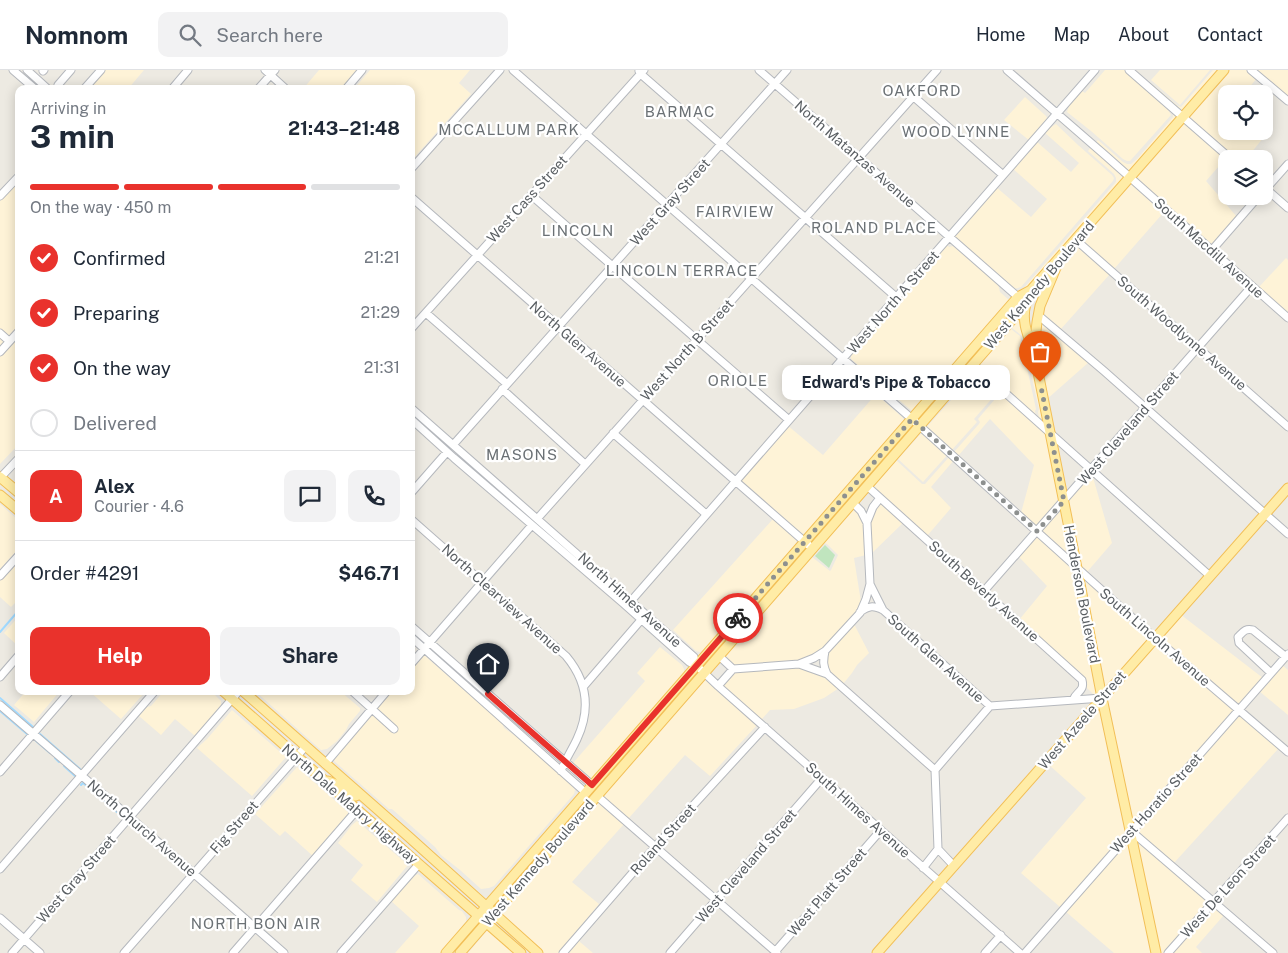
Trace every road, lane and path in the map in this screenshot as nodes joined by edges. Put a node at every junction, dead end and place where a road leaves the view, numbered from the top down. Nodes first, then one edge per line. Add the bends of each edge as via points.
1 (13, 70) edge
2 (27, 70) edge
3 (71, 70) edge
4 (100, 70) edge
5 (188, 70) edge
6 (362, 70) edge
7 (500, 70) edge
8 (513, 70) edge
9 (759, 70) edge
10 (787, 70) edge
11 (937, 70) edge
12 (1007, 70) edge
13 (1094, 70) edge
14 (1129, 70) edge
15 (1224, 70) edge
16 (1252, 70) edge
17 (641, 71) edge
18 (270, 72) edge
19 (27, 82) junction
20 (775, 84) junction
21 (30, 85) edge
22 (33, 85) edge
23 (44, 85) edge
24 (58, 85) dead end
25 (87, 85) edge
26 (175, 85) edge
27 (261, 85) edge
28 (282, 85) edge
29 (349, 85) edge
30 (914, 97) junction
31 (1288, 102) edge
32 (1057, 114) junction
33 (1183, 117) junction
34 (586, 134) junction
35 (721, 145) junction
36 (1221, 150) edge
37 (859, 158) junction
38 (1288, 164) edge
39 (415, 165) edge
40 (1003, 175) junction
41 (1130, 178) junction
42 (15, 180) edge
43 (1273, 180) edge
44 (531, 195) junction
45 (0, 196) edge
46 (1273, 196) edge
47 (415, 202) edge
48 (667, 205) junction
49 (1252, 205) edge
50 (1288, 208) edge
51 (805, 218) junction
52 (949, 237) junction
53 (1076, 240) junction
54 (1212, 250) junction
55 (477, 256) junction
56 (1060, 257) junction
57 (613, 266) junction
58 (751, 278) junction
59 (1252, 286) junction
60 (1031, 290) junction
61 (896, 297) junction
62 (1018, 297) junction
63 (426, 313) junction
64 (1038, 315) junction
65 (1288, 318) edge
66 (415, 325) edge
67 (558, 327) junction
68 (0, 333) edge
69 (15, 335) edge
70 (697, 340) junction
71 (9, 342) junction
72 (1198, 347) junction
73 (0, 352) edge
74 (1034, 352) junction
75 (843, 358) junction
76 (973, 364) junction
77 (505, 387) junction
78 (642, 400) junction
79 (1145, 408) junction
80 (415, 412) edge
81 (912, 419) junction
82 (415, 420) edge
83 (789, 420) junction
84 (415, 421) edge
85 (920, 426) junction
86 (1288, 427) edge
87 (1050, 432) junction
88 (613, 433) junction
89 (453, 445) junction
90 (447, 452) junction
91 (15, 462) edge
92 (585, 464) junction
93 (1091, 469) junction
94 (0, 477) edge
95 (488, 477) junction
96 (736, 481) junction
97 (867, 486) junction
98 (415, 488) edge
99 (1288, 488) edge
100 (15, 490) edge
101 (0, 495) edge
102 (880, 498) junction
103 (1064, 501) junction
104 (852, 503) junction
105 (15, 508) edge
106 (706, 514) junction
107 (1265, 514) junction
108 (537, 519) junction
109 (415, 522) edge
110 (867, 522) junction
111 (532, 525) junction
112 (1037, 531) junction
113 (1288, 534) edge
114 (805, 542) junction
115 (813, 549) junction
116 (15, 559) edge
117 (1077, 568) junction
118 (0, 576) edge
119 (1210, 576) junction
120 (483, 582) junction
121 (870, 584) junction
122 (984, 591) junction
123 (631, 601) junction
124 (883, 610) junction
125 (860, 612) junction
126 (642, 620) junction
127 (415, 629) edge
128 (1156, 638) junction
129 (415, 640) edge
130 (430, 642) junction
131 (424, 648) junction
132 (825, 651) junction
133 (719, 656) junction
134 (1287, 656) edge
135 (415, 659) edge
136 (15, 660) edge
137 (799, 664) junction
138 (696, 665) junction
139 (733, 669) junction
140 (704, 673) junction
141 (1271, 673) junction
142 (828, 674) junction
143 (0, 677) edge
144 (473, 680) junction
145 (584, 686) junction
146 (718, 686) junction
147 (467, 687) junction
148 (488, 694) junction
149 (67, 695) edge
150 (152, 695) edge
151 (228, 695) edge
152 (236, 695) edge
153 (248, 695) edge
154 (356, 695) edge
155 (384, 695) edge
156 (1102, 698) junction
157 (232, 699) junction
158 (482, 700) junction
159 (1073, 700) junction
160 (0, 705) edge
161 (990, 706) junction
162 (372, 709) junction
163 (1238, 710) junction
164 (765, 727) junction
165 (394, 729) dead end
166 (34, 733) junction
167 (306, 746) junction
168 (624, 749) junction
169 (1288, 752) edge
170 (296, 756) junction
171 (565, 761) junction
172 (325, 764) junction
173 (935, 770) junction
174 (561, 771) junction
175 (0, 772) edge
176 (82, 775) junction
177 (321, 778) junction
178 (822, 778) junction
179 (592, 785) junction
180 (586, 793) junction
181 (359, 794) junction
182 (597, 796) junction
183 (358, 810) junction
184 (130, 817) junction
185 (1288, 818) edge
186 (881, 830) junction
187 (1131, 831) junction
188 (563, 835) junction
189 (655, 847) junction
190 (938, 849) junction
191 (419, 864) junction
192 (954, 866) junction
193 (924, 868) junction
194 (0, 869) edge
195 (194, 873) junction
196 (940, 882) junction
197 (717, 900) junction
198 (1214, 902) junction
199 (486, 907) junction
200 (494, 914) junction
201 (478, 916) junction
202 (0, 918) edge
203 (487, 922) junction
204 (255, 928) junction
205 (1001, 935) junction
206 (24, 939) junction
207 (775, 952) edge
208 (12, 953) edge
209 (40, 953) edge
210 (124, 953) edge
211 (233, 953) edge
212 (284, 953) edge
213 (341, 953) edge
214 (446, 953) edge
215 (460, 953) edge
216 (521, 953) edge
217 (538, 953) edge
218 (563, 953) edge
219 (670, 953) edge
220 (877, 953) edge
221 (985, 953) edge
222 (1020, 953) edge
223 (1025, 953) edge
224 (1156, 953) edge
225 (1168, 953) edge
226 (1273, 953) edge

1 - 19 street
2 - 23 street
3 - 24 street
4 - 25 street
5 - 26 street
6 - 29 street
7 - 39 street
8 - 34 street, South Lincoln Avenue
9 - 20 street, North Matanzas Avenue
10 - 20 street, West Gray Street
11 - 30 street, West North B Street
12 - 32 street, South Macdill Avenue
13 - 32 street, West North A Street
14 - 33 street
15 - 33 main road, West Kennedy Boulevard
16 - 31 street
17 - 34 street, West Cass Street
17 - 35 street via 642,76
18 - 27 street
18 - 28 street
19 - 21 street
19 - 22 street
20 - 35 street, West Gray Street
20 - 37 street, North Matanzas Avenue
30 - 37 street, West North B Street
30 - 40 street
32 - 40 street, West North A Street
32 - 41 street, South Macdill Avenue
33 - 36 street
33 - 41 main road, West Kennedy Boulevard
34 - 44 street, West Cass Street
34 - 48 street, South Lincoln Avenue
35 - 48 street, West Gray Street
35 - 51 street
37 - 51 street, West North B Street
37 - 52 street, North Matanzas Avenue
38 - 43 street
40 - 52 street, West North A Street
41 - 53 main road, West Kennedy Boulevard
41 - 54 street, South Macdill Avenue
42 - 45 street
44 - 55 street, West Cass Street
44 - 57 street
46 - 50 street
47 - 55 street, North Glen Avenue
48 - 57 street, West Gray Street
48 - 58 street, South Lincoln Avenue
49 - 54 street
51 - 58 street, West North B Street
51 - 61 street
52 - 61 street, West North A Street
52 - 62 street, North Matanzas Avenue
53 - 56 main road, West Kennedy Boulevard
53 - 72 street, South Woodlynne Avenue
54 - 59 street, South Macdill Avenue
55 - 63 street, West Cass Street
55 - 67 street, North Glen Avenue
56 - 60 main road, West Kennedy Boulevard
56 - 64 main road, Henderson Boulevard
57 - 67 street, West Gray Street
57 - 70 street
58 - 70 street, West North B Street
58 - 75 street, South Lincoln Avenue
59 - 65 street, South Macdill Avenue
59 - 72 street, West Cleveland Street
60 - 62 main road
60 - 74 main road, Henderson Boulevard via 1024,317
60 - 76 main road, West Kennedy Boulevard via 1011,321
61 - 75 street, West North A Street
62 - 81 main road, West Kennedy Boulevard
63 - 66 street, West Cass Street
63 - 77 street
64 - 74 main road, Henderson Boulevard
64 - 79 street
67 - 77 street, West Gray Street
67 - 78 street, North Glen Avenue
68 - 71 street
69 - 71 street
70 - 78 street, West North B Street
70 - 83 street
71 - 73 street
72 - 79 street, West Cleveland Street
72 - 86 street, South Woodlynne Avenue
74 - 87 main road, Henderson Boulevard
75 - 81 street, South Lincoln Avenue
75 - 83 street, West North A Street
76 - 85 main road, West Kennedy Boulevard
76 - 87 street
77 - 89 street, West Gray Street
77 - 92 street
78 - 88 street, West North B Street
78 - 96 street, North Glen Avenue
79 - 93 street, West Cleveland Street
79 - 107 street
80 - 89 street, North Himes Avenue
81 - 85 street, South Lincoln Avenue
81 - 114 main road, West Kennedy Boulevard
82 - 89 street via 443,442
83 - 96 street, West North A Street
84 - 90 street, North Himes Avenue
85 - 97 main road, West Kennedy Boulevard
85 - 112 street, South Lincoln Avenue
87 - 93 street
87 - 103 main road, Henderson Boulevard
88 - 92 street, West North B Street
88 - 106 street
89 - 95 street, North Himes Avenue
90 - 95 street
90 - 98 street
90 - 111 street, North Himes Avenue
91 - 94 street
92 - 108 street, West North B Street
93 - 103 street, West Cleveland Street
93 - 119 street
94 - 100 main road
95 - 108 street, North Himes Avenue
96 - 106 street, West North A Street
96 - 114 street, North Glen Avenue
97 - 102 street, South Beverly Avenue
97 - 104 main road, West Kennedy Boulevard
99 - 107 main road, West Azeele Street
101 - 105 main road
102 - 110 street
102 - 122 street, South Beverly Avenue
103 - 112 street, West Cleveland Street
103 - 117 main road, Henderson Boulevard
104 - 110 street
104 - 115 main road, West Kennedy Boulevard
106 - 123 street, West North A Street
107 - 113 street
107 - 119 main road, West Azeele Street
108 - 123 street, North Himes Avenue
109 - 120 street, North Clearview Avenue
110 - 121 street, South Glen Avenue
111 - 120 street
111 - 126 street, North Himes Avenue
112 - 117 street, South Lincoln Avenue
112 - 122 street, West Cleveland Street
114 - 115 street, North Glen Avenue
114 - 138 main road, West Kennedy Boulevard
115 - 133 main road, West Kennedy Boulevard
116 - 118 street
117 - 128 street, South Lincoln Avenue
117 - 156 main road, Henderson Boulevard
119 - 128 main road, West Azeele Street
120 - 130 street
120 - 145 street, North Clearview Avenue via 566,656
121 - 124 street, South Glen Avenue
121 - 125 street
122 - 159 street, South Beverly Avenue via 1082,680 1082,690
123 - 138 street, North Himes Avenue via 694,657
124 - 125 street via 872,606
124 - 161 street, South Glen Avenue
125 - 132 street
126 - 138 street, North Himes Avenue
126 - 145 street
127 - 130 street
128 - 156 main road, West Azeele Street
128 - 163 street, South Lincoln Avenue
129 - 131 street
130 - 131 street
130 - 144 street
131 - 135 street
131 - 147 street
132 - 137 street
132 - 142 street via 823,666
133 - 139 street
133 - 140 main road, West Kennedy Boulevard
134 - 141 street, West Horatio Street
134 - 141 street via 1253,630 1248,629 1238,637 1239,643
136 - 143 street
137 - 139 street
137 - 142 street
138 - 140 street, South Himes Avenue
138 - 168 main road, West Kennedy Boulevard
139 - 146 street
140 - 146 street, South Himes Avenue
140 - 182 main road, West Kennedy Boulevard
141 - 163 street, West Horatio Street
142 - 173 street
144 - 147 street
144 - 148 street
145 - 171 street via 583,721
146 - 164 street, South Himes Avenue
147 - 158 street
148 - 158 street
148 - 171 street
149 - 166 street
150 - 176 street
151 - 157 main road, North Dale Mabry Highway
152 - 157 street, West Gray Street
153 - 167 main road, North Dale Mabry Highway
154 - 162 street
155 - 162 street
156 - 159 street
156 - 187 main road, Henderson Boulevard
156 - 192 main road, West Azeele Street
157 - 170 main road, North Dale Mabry Highway
157 - 184 street, West Gray Street
158 - 174 street
159 - 161 street
160 - 166 street, North Church Avenue
161 - 173 street
162 - 165 street
162 - 172 street
163 - 169 street, South Lincoln Avenue
163 - 187 street, West Horatio Street
164 - 178 street, South Himes Avenue
164 - 189 street, Roland Street
166 - 175 street
166 - 176 street, North Church Avenue
167 - 170 street, Fig Street
167 - 172 main road, North Dale Mabry Highway
168 - 179 main road, West Kennedy Boulevard
168 - 182 main road via 621,760 599,785
170 - 177 main road, North Dale Mabry Highway
170 - 195 street, Fig Street
171 - 174 street
171 - 179 street
172 - 181 main road, North Dale Mabry Highway
173 - 190 street
174 - 180 street
176 - 184 street, North Church Avenue
176 - 194 street
177 - 181 main road via 353,796
177 - 183 main road, North Dale Mabry Highway
178 - 186 street, South Himes Avenue
178 - 197 street, West Cleveland Street
179 - 180 main road, West Kennedy Boulevard
179 - 188 main road via 587,800 566,824
180 - 199 main road, West Kennedy Boulevard
181 - 199 main road, North Dale Mabry Highway
182 - 188 main road, West Kennedy Boulevard
182 - 189 street
183 - 191 main road, North Dale Mabry Highway
183 - 204 street
184 - 195 street, North Church Avenue
184 - 206 street, West Gray Street
185 - 198 street, West De Leon Street
186 - 193 street, South Himes Avenue
186 - 207 street, West Platt Street
187 - 198 street
187 - 223 street, West Horatio Street
187 - 224 main road, Henderson Boulevard
188 - 200 main road, West Kennedy Boulevard
189 - 197 street
189 - 218 street, Roland Street
190 - 192 street
190 - 193 street
191 - 201 main road, North Dale Mabry Highway
191 - 213 street
192 - 196 main road, West Azeele Street
193 - 196 street, South Himes Avenue
195 - 204 street, North Church Avenue
195 - 210 street, Fig Street
196 - 205 street, South Himes Avenue
196 - 220 main road, West Azeele Street
197 - 207 street
197 - 219 street, West Cleveland Street
198 - 225 street, West De Leon Street
198 - 226 street
199 - 200 main road, North Dale Mabry Highway
199 - 201 main road, West Kennedy Boulevard
200 - 203 main road, West Kennedy Boulevard
200 - 217 main road, North Dale Mabry Highway
201 - 203 main road, North Dale Mabry Highway
201 - 214 main road, West Kennedy Boulevard
202 - 206 street
203 - 215 main road, West Kennedy Boulevard
203 - 216 main road, North Dale Mabry Highway
204 - 211 street
204 - 212 street, North Church Avenue
205 - 221 street
205 - 222 street, South Himes Avenue
206 - 208 street, West Gray Street
206 - 209 street

